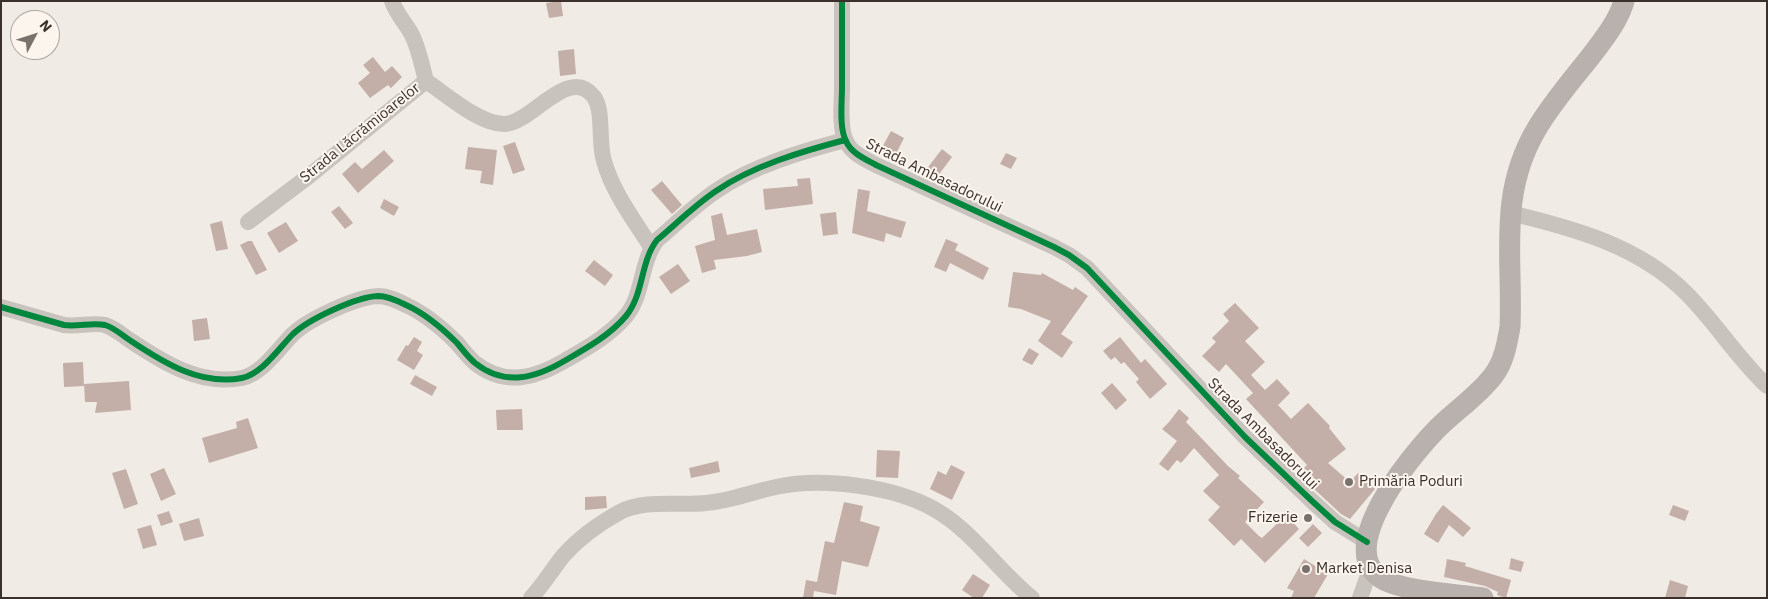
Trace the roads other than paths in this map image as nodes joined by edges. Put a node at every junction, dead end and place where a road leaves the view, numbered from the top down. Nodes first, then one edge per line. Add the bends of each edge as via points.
1 (392, 1) edge
2 (842, 1) edge
3 (1624, 1) edge
4 (426, 81) junction
5 (845, 140) junction
6 (1510, 212) junction
7 (248, 222) dead end
8 (651, 247) junction
9 (1, 307) edge
10 (1767, 386) edge
11 (1366, 542) junction
12 (1371, 567) junction
13 (531, 598) edge
14 (1032, 598) edge
15 (1360, 598) edge
16 (1483, 598) edge

1 - 4 street via 415,42
2 - 5 street
3 - 6 main road via 1602,42 1537,128 1517,172
4 - 7 street, Strada Lăcrămioarelor
4 - 8 street, Strada Lăcrămioarelor via 468,110 499,124 517,121 571,88 590,92 599,109 600,143 607,171
5 - 8 street, Strada Ambasadorului via 792,156 730,182 715,191
5 - 11 street, Strada Ambasadorului via 855,152 876,165 1078,261 1252,444 1335,522
6 - 10 street via 1602,239 1662,273 1710,318
6 - 11 main road via 1510,327 1499,368 1471,399 1436,429 1404,467 1380,506
8 - 9 street via 638,295 626,316 615,327 594,344 555,366 539,374 517,378 485,370 432,320 414,308 384,296 353,302 318,318 294,333 257,371 244,378 228,380 209,380 189,374 105,325 64,325
11 - 12 main road
12 - 15 street
12 - 16 main road via 1386,580 1398,584
13 - 14 street via 569,551 599,525 623,511 645,504 708,503 775,487 805,484 865,486 902,495 933,509 959,526

